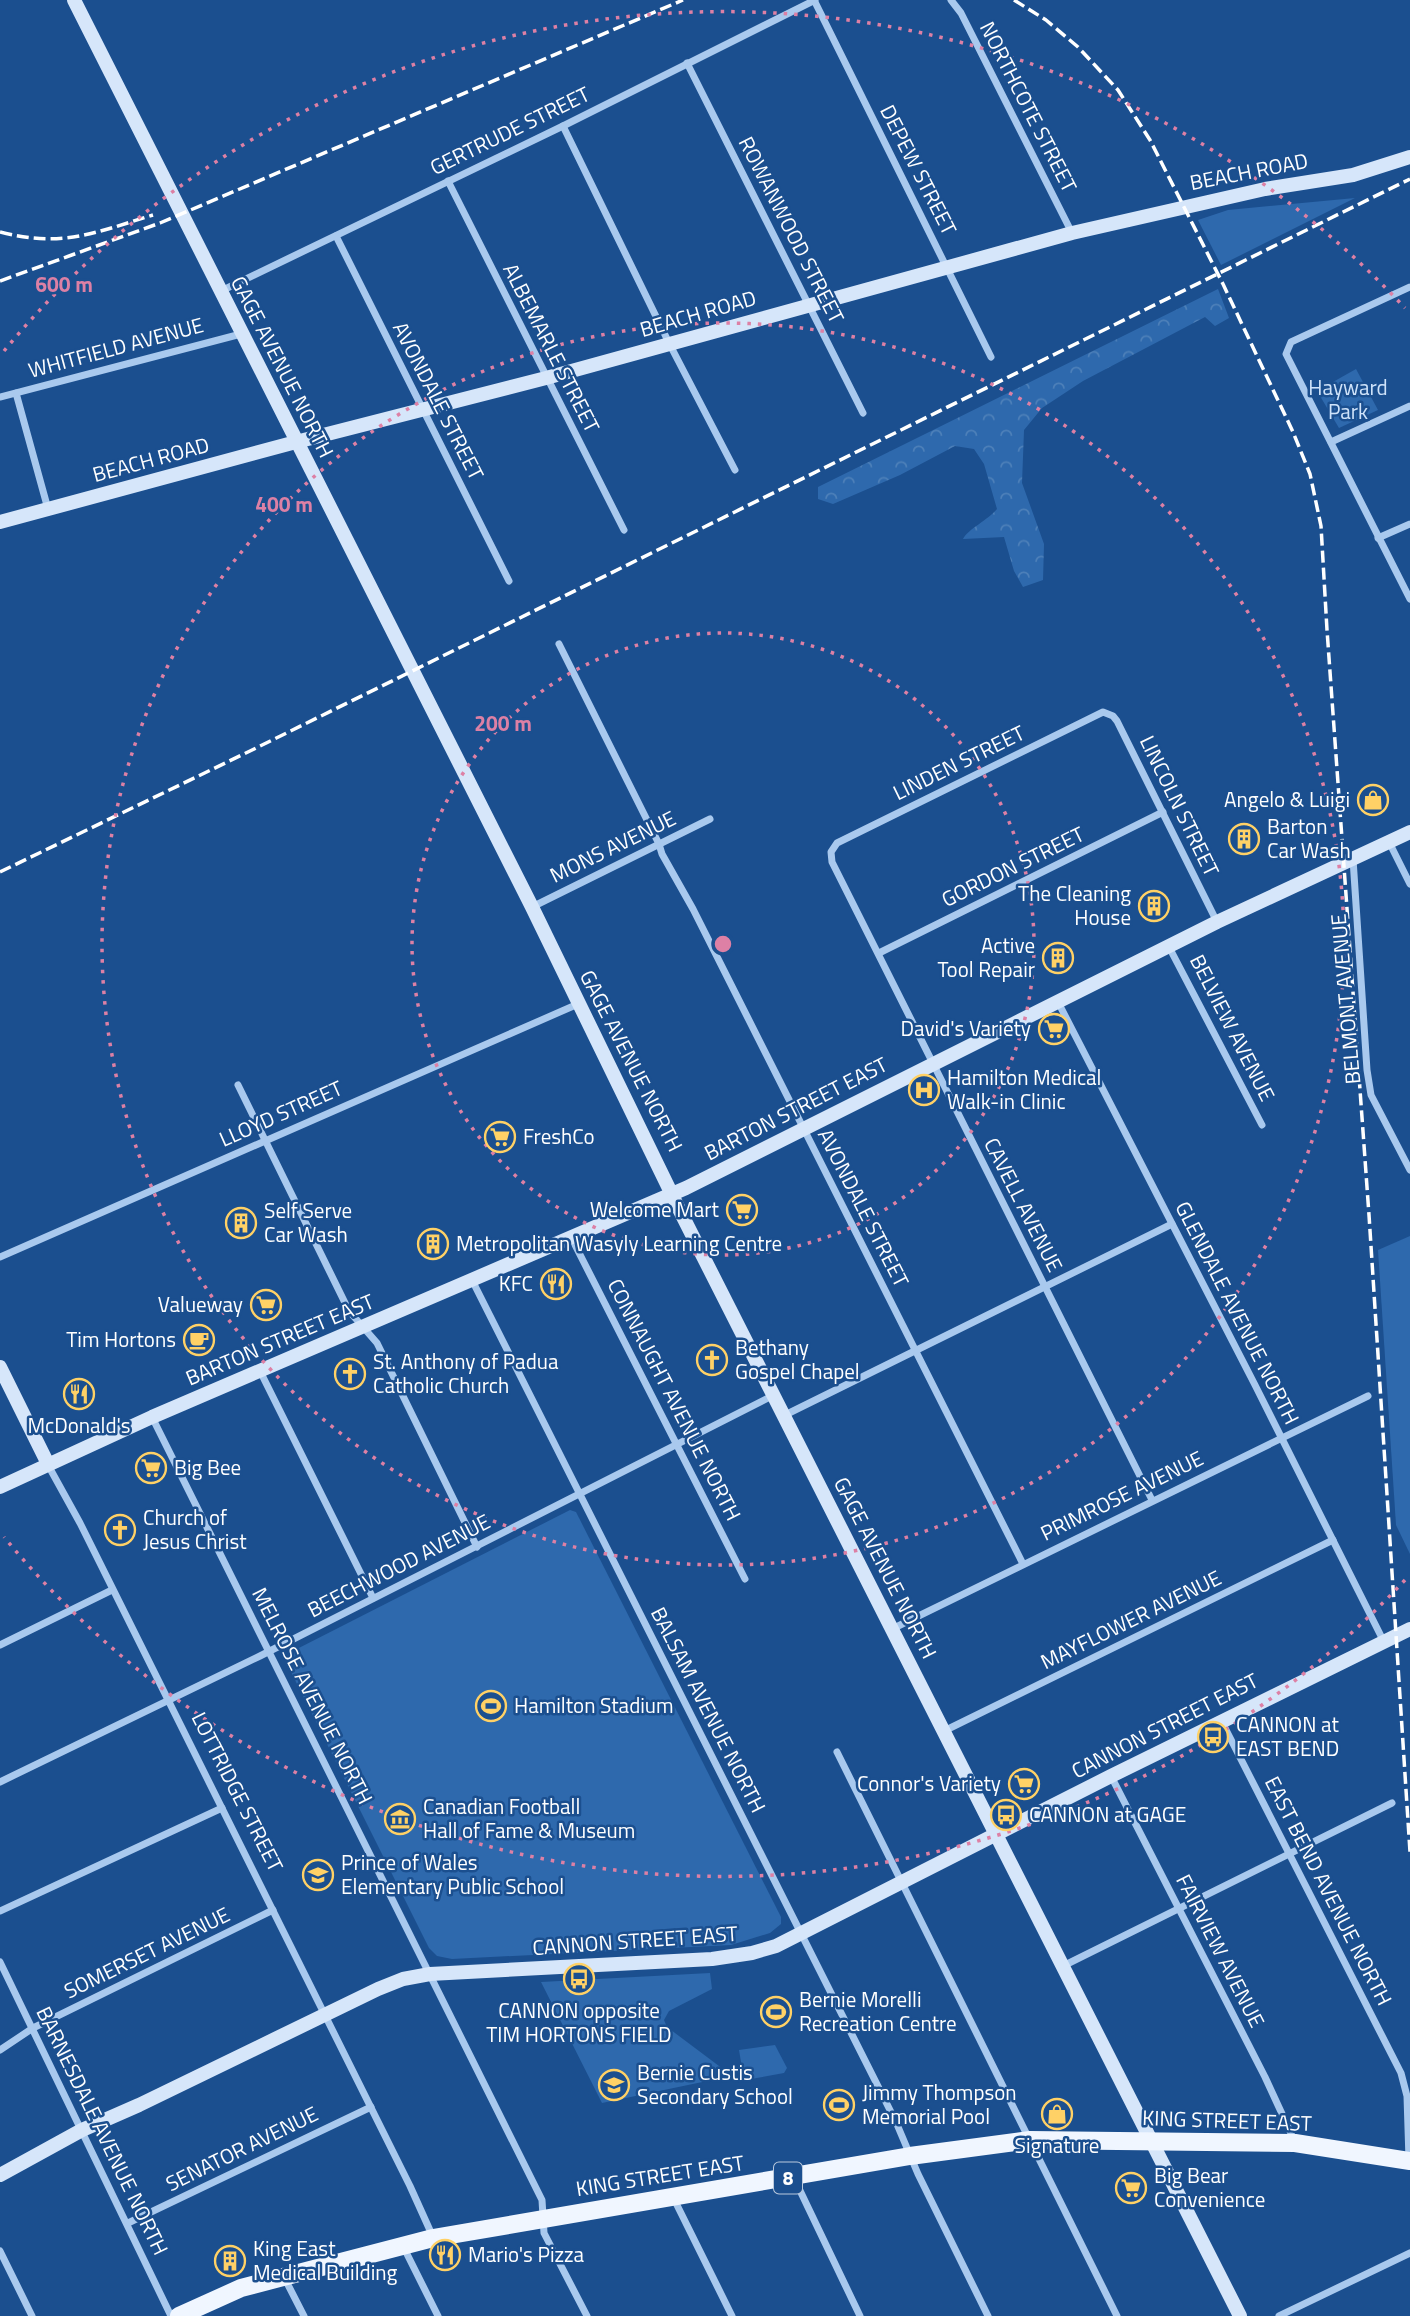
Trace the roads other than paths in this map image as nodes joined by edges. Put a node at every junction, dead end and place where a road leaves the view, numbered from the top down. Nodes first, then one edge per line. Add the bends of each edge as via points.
1 (74, 0) edge
2 (815, 0) edge
3 (951, 0) edge
4 (687, 63) junction
5 (563, 126) junction
6 (1410, 157) edge
7 (448, 181) junction
8 (1072, 233) junction
9 (336, 236) junction
10 (947, 267) junction
11 (1410, 288) edge
12 (220, 292) junction
13 (808, 305) junction
14 (241, 334) junction
15 (669, 343) junction
16 (991, 356) dead end
17 (546, 378) junction
18 (16, 393) junction
19 (0, 397) edge
20 (1410, 406) edge
21 (422, 411) junction
22 (863, 413) dead end
23 (296, 442) junction
24 (1331, 442) junction
25 (735, 470) dead end
26 (48, 510) junction
27 (0, 522) edge
28 (1410, 524) edge
29 (624, 530) dead end
30 (1378, 538) junction
31 (509, 581) dead end
32 (1410, 599) edge
33 (559, 644) dead end
34 (1103, 712) joint
35 (1163, 812) junction
36 (710, 819) dead end
37 (1410, 832) edge
38 (1389, 842) junction
39 (659, 844) junction
40 (833, 849) joint
41 (1353, 858) junction
42 (1410, 884) edge
43 (532, 907) junction
44 (1217, 922) junction
45 (1169, 947) junction
46 (879, 953) junction
47 (1058, 1001) junction
48 (578, 1004) junction
49 (933, 1063) junction
50 (238, 1085) dead end
51 (1262, 1125) dead end
52 (803, 1128) junction
53 (267, 1139) junction
54 (1410, 1170) edge
55 (673, 1194) junction
56 (1172, 1224) junction
57 (571, 1237) junction
58 (0, 1257) edge
59 (472, 1280) junction
60 (1045, 1287) junction
61 (363, 1328) junction
62 (916, 1350) junction
63 (0, 1367) edge
64 (260, 1371) junction
65 (775, 1395) junction
66 (1368, 1396) dead end
67 (785, 1415) junction
68 (152, 1417) junction
69 (1281, 1437) junction
70 (677, 1444) junction
71 (48, 1464) junction
72 (0, 1487) edge
73 (579, 1494) junction
74 (1153, 1500) junction
75 (1333, 1540) junction
76 (477, 1547) junction
77 (1023, 1564) junction
78 (746, 1579) dead end
79 (113, 1590) junction
80 (373, 1598) junction
81 (892, 1629) junction
82 (1409, 1633) edge
83 (1384, 1642) junction
84 (0, 1645) edge
85 (270, 1651) junction
86 (168, 1702) junction
87 (1221, 1721) junction
88 (944, 1732) junction
89 (837, 1752) dead end
90 (1111, 1776) junction
91 (0, 1782) edge
92 (1392, 1803) dead end
93 (222, 1808) junction
94 (996, 1835) junction
95 (1289, 1854) junction
96 (901, 1884) junction
97 (1178, 1909) junction
98 (274, 1910) junction
99 (0, 1911) edge
100 (801, 1935) junction
101 (0, 1962) edge
102 (1063, 1966) junction
103 (430, 1974) junction
104 (324, 2015) junction
105 (33, 2028) junction
106 (0, 2050) edge
107 (371, 2107) junction
108 (82, 2130) junction
109 (1030, 2140) junction
110 (1151, 2140) junction
111 (1295, 2143) junction
112 (910, 2156) junction
113 (1410, 2161) edge
114 (0, 2175) edge
115 (793, 2177) junction
116 (673, 2196) junction
117 (542, 2219) junction
118 (128, 2223) junction
119 (433, 2238) junction
120 (402, 2245) junction
121 (0, 2250) edge
122 (1410, 2253) edge
123 (284, 2276) junction
124 (32, 2316) edge
125 (171, 2316) edge
126 (180, 2316) edge
127 (304, 2316) edge
128 (438, 2316) edge
129 (587, 2316) edge
130 (732, 2316) edge
131 (860, 2316) edge
132 (988, 2316) edge
133 (1117, 2316) edge
134 (1240, 2316) edge
135 (1279, 2316) edge

1 - 12 main road, GAGE AVENUE NORTH
2 - 4 street, GERTRUDE STREET
2 - 10 street, DEPEW STREET
3 - 8 street, NORTHCOTE STREET
4 - 5 street, GERTRUDE STREET
4 - 13 street, ROWANWOOD STREET
5 - 7 street, GERTRUDE STREET
5 - 15 street
6 - 8 main road, BEACH ROAD via 1353,175 1252,191
7 - 9 street, GERTRUDE STREET
7 - 17 street, ALBEMARLE STREET
8 - 10 main road, BEACH ROAD
9 - 12 street, GERTRUDE STREET
9 - 21 street, AVONDALE STREET
10 - 13 main road, BEACH ROAD
10 - 16 street, DEPEW STREET
11 - 24 street via 1291,342 1287,348
12 - 14 main road, GAGE AVENUE NORTH
13 - 15 main road, BEACH ROAD
13 - 22 street, ROWANWOOD STREET
14 - 18 street, WHITFIELD AVENUE
14 - 23 main road, GAGE AVENUE NORTH
15 - 17 main road, BEACH ROAD
15 - 25 street
17 - 21 main road, BEACH ROAD
17 - 29 street, ALBEMARLE STREET
18 - 19 street, WHITFIELD AVENUE
18 - 26 street
20 - 24 street
21 - 23 main road, BEACH ROAD
21 - 31 street, AVONDALE STREET
23 - 26 main road, BEACH ROAD
23 - 43 main road, GAGE AVENUE NORTH
24 - 30 street
26 - 27 main road, BEACH ROAD
28 - 30 street
30 - 32 street
33 - 39 street, AVONDALE STREET
34 - 35 street, LINCOLN STREET via 1117,721
34 - 40 street, LINDEN STREET via 837,843
35 - 44 street, LINCOLN STREET
35 - 46 street, GORDON STREET
36 - 39 street, MONS AVENUE
37 - 38 main road, BARTON STREET EAST
38 - 41 main road, BARTON STREET EAST
38 - 42 street
39 - 43 street, MONS AVENUE
39 - 52 street, AVONDALE STREET
40 - 46 street, CAVELL AVENUE via 832,862
41 - 44 main road, BARTON STREET EAST
41 - 54 street, BELMONT AVENUE via 1371,1095
43 - 48 main road, GAGE AVENUE NORTH
44 - 45 main road, BARTON STREET EAST
45 - 47 main road, BARTON STREET EAST
45 - 51 street, BELVIEW AVENUE
46 - 49 street, CAVELL AVENUE
47 - 49 main road, BARTON STREET EAST
47 - 56 street, GLENDALE AVENUE NORTH
48 - 53 street, LLOYD STREET
48 - 55 main road, GAGE AVENUE NORTH
49 - 52 main road, BARTON STREET EAST
49 - 60 street, CAVELL AVENUE
50 - 53 street
52 - 55 main road, BARTON STREET EAST
52 - 62 street, AVONDALE STREET
53 - 58 street, LLOYD STREET
53 - 61 street via 349,1311
55 - 57 main road, BARTON STREET EAST
55 - 65 main road, GAGE AVENUE NORTH
56 - 60 street
56 - 69 street, GLENDALE AVENUE NORTH
57 - 59 main road, BARTON STREET EAST
57 - 70 street, CONNAUGHT AVENUE NORTH
59 - 61 main road, BARTON STREET EAST
59 - 73 street, BALSAM AVENUE NORTH
60 - 62 street
60 - 74 street, CAVELL AVENUE
61 - 64 main road, BARTON STREET EAST
61 - 76 street via 377,1343
62 - 67 street
62 - 77 street, AVONDALE STREET
63 - 71 main road, LOTTRIDGE STREET
64 - 68 main road, BARTON STREET EAST
64 - 80 street
65 - 67 main road, GAGE AVENUE NORTH
65 - 70 street, BEECHWOOD AVENUE
66 - 69 street, PRIMROSE AVENUE
67 - 81 main road, GAGE AVENUE NORTH
68 - 71 main road, BARTON STREET EAST
68 - 85 street, MELROSE AVENUE NORTH
69 - 74 street, PRIMROSE AVENUE
69 - 75 street, GLENDALE AVENUE NORTH
70 - 73 street, BEECHWOOD AVENUE
70 - 78 street, CONNAUGHT AVENUE NORTH
71 - 72 main road, BARTON STREET EAST
71 - 79 street, LOTTRIDGE STREET
73 - 76 street, BEECHWOOD AVENUE
73 - 100 street, BALSAM AVENUE NORTH
74 - 77 street, PRIMROSE AVENUE
75 - 83 street, GLENDALE AVENUE NORTH
75 - 88 street, MAYFLOWER AVENUE
76 - 80 street, BEECHWOOD AVENUE
77 - 81 street, PRIMROSE AVENUE
79 - 84 street
79 - 86 street, LOTTRIDGE STREET
80 - 85 street, BEECHWOOD AVENUE
81 - 88 main road, GAGE AVENUE NORTH
82 - 83 main road, CANNON STREET EAST
83 - 87 main road, CANNON STREET EAST
85 - 86 street, BEECHWOOD AVENUE
85 - 103 street, MELROSE AVENUE NORTH
86 - 91 street, BEECHWOOD AVENUE
86 - 93 street, LOTTRIDGE STREET
87 - 90 main road, CANNON STREET EAST
87 - 95 street, EAST BEND AVENUE NORTH
88 - 94 main road, GAGE AVENUE NORTH
89 - 96 street
90 - 94 main road, CANNON STREET EAST
90 - 97 street, FAIRVIEW AVENUE
92 - 95 street
93 - 98 street, LOTTRIDGE STREET
93 - 99 street
94 - 96 main road, CANNON STREET EAST
94 - 102 main road, GAGE AVENUE NORTH
95 - 97 street
95 - 113 street, EAST BEND AVENUE NORTH via 1401,2073 1407,2096
96 - 100 main road, CANNON STREET EAST
96 - 109 street
97 - 102 street
97 - 111 street, FAIRVIEW AVENUE
98 - 104 street, LOTTRIDGE STREET
98 - 105 street, SOMERSET AVENUE
100 - 103 main road, CANNON STREET EAST via 752,1954 712,1959
100 - 112 street, BALSAM AVENUE NORTH
101 - 105 street, BARNESDALE AVENUE NORTH
102 - 110 main road, GAGE AVENUE NORTH
103 - 104 main road, CANNON STREET EAST via 390,1984
103 - 117 street, MELROSE AVENUE NORTH via 542,2200
104 - 107 street, LOTTRIDGE STREET
104 - 108 main road, CANNON STREET EAST
105 - 106 street, SOMERSET AVENUE
105 - 108 street, BARNESDALE AVENUE NORTH
107 - 118 street, SENATOR AVENUE
107 - 119 street, LOTTRIDGE STREET
108 - 114 main road, CANNON STREET EAST
108 - 118 street, BARNESDALE AVENUE NORTH
109 - 110 main road, KING STREET EAST / 8
109 - 112 main road, KING STREET EAST / 8
109 - 133 street
110 - 111 main road, KING STREET EAST / 8
110 - 134 main road, GAGE AVENUE NORTH
111 - 113 main road, KING STREET EAST / 8
112 - 115 main road, KING STREET EAST / 8
112 - 132 street, BALSAM AVENUE NORTH
115 - 116 main road, KING STREET EAST / 8
115 - 131 street
116 - 117 main road, KING STREET EAST / 8
116 - 130 street
117 - 119 main road, KING STREET EAST / 8
117 - 129 street, MELROSE AVENUE NORTH via 547,2241
118 - 125 street, BARNESDALE AVENUE NORTH
119 - 120 main road, KING STREET EAST / 8
120 - 123 main road, KING STREET EAST / 8
120 - 128 street
121 - 124 street
122 - 135 street
123 - 126 main road, KING STREET EAST / 8 via 241,2288
123 - 127 street

